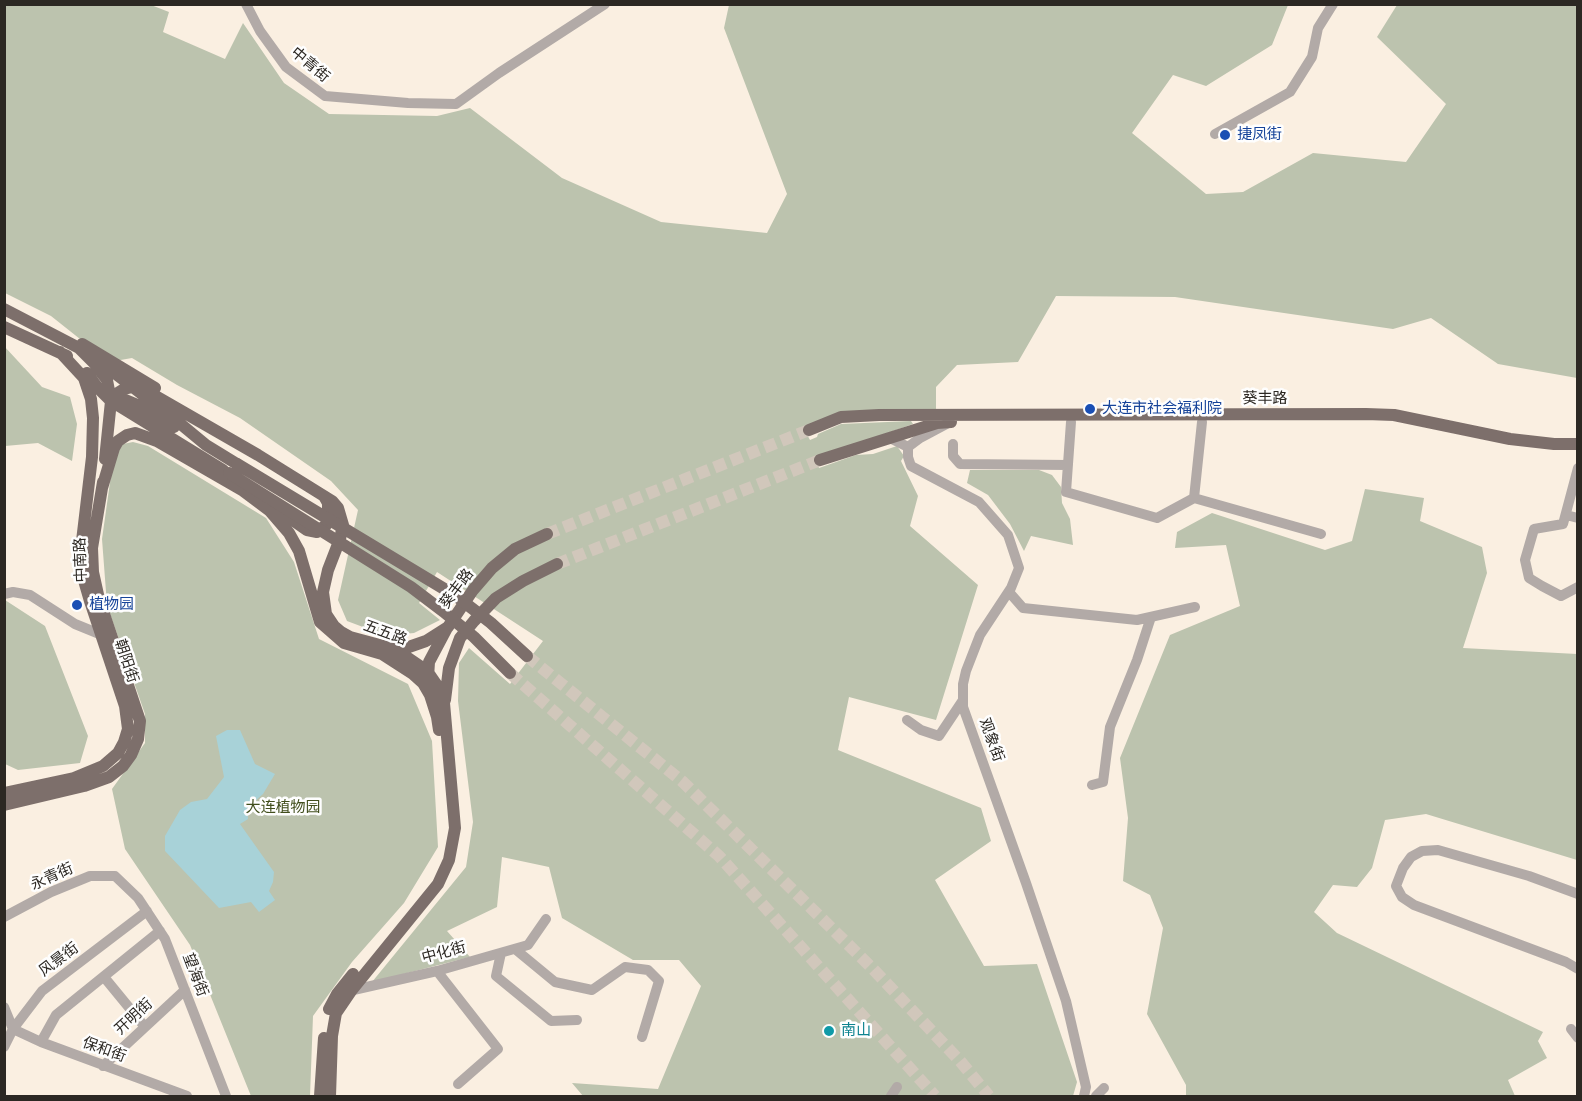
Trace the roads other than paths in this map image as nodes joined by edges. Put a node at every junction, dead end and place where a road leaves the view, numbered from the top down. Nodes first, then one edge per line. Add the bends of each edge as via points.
1 (246, 4) edge
2 (605, 4) edge
3 (1333, 4) edge
4 (1215, 134) dead end
5 (4, 309) edge
6 (4, 327) edge
7 (42, 328) junction
8 (79, 348) junction
9 (60, 352) junction
10 (132, 387) junction
11 (110, 404) junction
12 (950, 422) junction
13 (1071, 422) junction
14 (1202, 422) junction
15 (809, 430) tunnel mouth
16 (890, 438) junction
17 (157, 441) junction
18 (953, 444) dead end
19 (1578, 444) edge
20 (206, 445) junction
21 (908, 447) junction
22 (1578, 451) edge
23 (258, 454) junction
24 (92, 457) junction
25 (820, 460) tunnel mouth
26 (1068, 465) junction
27 (1578, 468) edge
28 (233, 469) junction
29 (102, 488) junction
30 (242, 489) junction
31 (324, 496) junction
32 (1194, 498) junction
33 (1566, 515) junction
34 (1578, 518) edge
35 (547, 534) tunnel mouth
36 (1321, 534) dead end
37 (557, 564) tunnel mouth
38 (1578, 587) edge
39 (1009, 592) junction
40 (4, 594) edge
41 (1195, 607) dead end
42 (1151, 617) junction
43 (448, 627) junction
44 (102, 634) junction
45 (460, 638) junction
46 (445, 644) junction
47 (387, 647) junction
48 (527, 656) tunnel mouth
49 (399, 664) junction
50 (424, 666) junction
51 (510, 674) tunnel mouth
52 (430, 695) junction
53 (963, 700) junction
54 (444, 703) junction
55 (907, 720) dead end
56 (1092, 785) dead end
57 (4, 793) edge
58 (4, 805) edge
59 (115, 876) joint
60 (1578, 894) edge
61 (147, 911) junction
62 (4, 917) edge
63 (546, 919) dead end
64 (160, 931) junction
65 (515, 949) junction
66 (501, 953) junction
67 (1578, 969) edge
68 (437, 970) junction
69 (104, 976) junction
70 (185, 990) junction
71 (351, 991) junction
72 (337, 994) junction
73 (4, 1006) edge
74 (578, 1020) dead end
75 (145, 1027) junction
76 (13, 1029) junction
77 (642, 1037) dead end
78 (40, 1042) junction
79 (4, 1047) edge
80 (103, 1066) junction
81 (458, 1083) dead end
82 (1104, 1088) dead end
83 (224, 1092) edge
84 (187, 1096) edge
85 (214, 1096) edge
86 (321, 1096) edge
87 (330, 1096) edge
88 (1084, 1096) edge
89 (1096, 1096) edge

1 - 2 street, 中青街 via 260,32 286,67 325,96 456,104
3 - 4 street via 1317,28 1312,57 1290,92
5 - 7 main road, 中南路
6 - 9 main road
7 - 8 main road, 中南路
7 - 23 main road via 83,344
8 - 10 main road, 五五路
8 - 11 main road, 中南路 via 107,380
9 - 11 main road via 77,362
9 - 24 main road via 84,378 92,399
10 - 11 main road via 116,394
10 - 20 main road, 五五路
10 - 23 main road, 五五路 via 157,396
11 - 17 main road
11 - 20 main road via 123,399 135,404
11 - 24 main road
11 - 28 main road
11 - 29 main road, 中南路
12 - 13 main road, 葵丰路
12 - 16 main road, 葵丰路
12 - 21 street
13 - 14 main road, 葵丰路
13 - 26 street
14 - 22 main road, 葵丰路 via 1377,421 1514,447
14 - 32 street
15 - 19 main road, 葵丰路 via 841,417 879,415 1366,414 1394,415 1510,439
16 - 21 street
16 - 25 main road, 葵丰路
17 - 29 main road, 五五路 via 135,433 118,441
17 - 30 main road, 五五路
18 - 26 street via 953,456 960,464
20 - 28 main road, 五五路
21 - 39 street, 观象街 via 911,466 979,502 1008,535 1019,568
23 - 31 main road, 五五路
24 - 44 main road, 朝阳街 via 81,560
26 - 32 street via 1066,492 1157,518
27 - 33 street
28 - 48 main road, bridge via 456,596
28 - 51 main road, bridge via 411,587 474,637
29 - 58 main road, 中南路 via 92,548 93,572 140,721 138,738 123,766 109,777
30 - 31 main road via 313,533 326,525 329,509
30 - 49 main road, 五五路 via 270,511 299,551 320,622 344,643 382,654
31 - 47 main road, 五五路 via 338,508 343,525 323,592 326,614 334,627 350,637
32 - 36 street
33 - 34 street
33 - 38 street via 1563,524 1534,529 1525,560 1529,578 1561,596
35 - 43 main road, 葵丰路 via 515,549 492,568
37 - 45 main road via 496,598
39 - 42 street via 1023,608 1137,620
39 - 53 street, 观象街 via 980,635 966,671
40 - 44 street via 30,595 75,624
41 - 42 street
42 - 56 street via 1110,727 1103,782
43 - 46 main road
43 - 47 main road, 葵丰路 via 403,649
44 - 57 main road, 朝阳街 via 128,721 118,753 110,762 88,773
45 - 46 main road
45 - 54 main road via 449,668
46 - 50 main road
47 - 50 main road, 五五路
49 - 50 main road
49 - 52 main road, 五五路 via 423,683
50 - 52 main road
50 - 54 main road
52 - 72 main road, 五五路 via 441,745 447,818 445,849 429,882
53 - 55 street via 939,736
53 - 88 street, 观象街 via 1066,1001 1086,1087
54 - 71 main road via 455,828 449,860 438,884
59 - 61 street, 望海街
59 - 62 street, 永青街 via 90,876
60 - 67 street via 1438,850 1422,851 1411,857 1396,886 1402,897 1414,905
61 - 64 street, 望海街
61 - 76 street, 风景街 via 42,991
63 - 65 street, 中化街 via 528,945
64 - 69 street
64 - 70 street, 望海街
65 - 66 street, 中化街
65 - 77 street via 555,982 592,990 625,967 648,970 659,981
66 - 68 street, 中化街
66 - 74 street via 496,976 551,1021
68 - 71 street, 中化街
68 - 81 street via 498,1050
69 - 75 street
69 - 78 street via 56,1015
70 - 75 street, 开明街
70 - 83 street, 望海街
71 - 72 street, 中化街
71 - 87 main road via 340,1004 333,1024
72 - 86 main road, 五五路 via 327,1013 324,1032
73 - 76 street
75 - 80 street, 开明街
76 - 78 street, 保和街
76 - 79 street, 风景街
78 - 80 street, 保和街
80 - 84 street, 保和街
82 - 89 street
83 - 85 street

